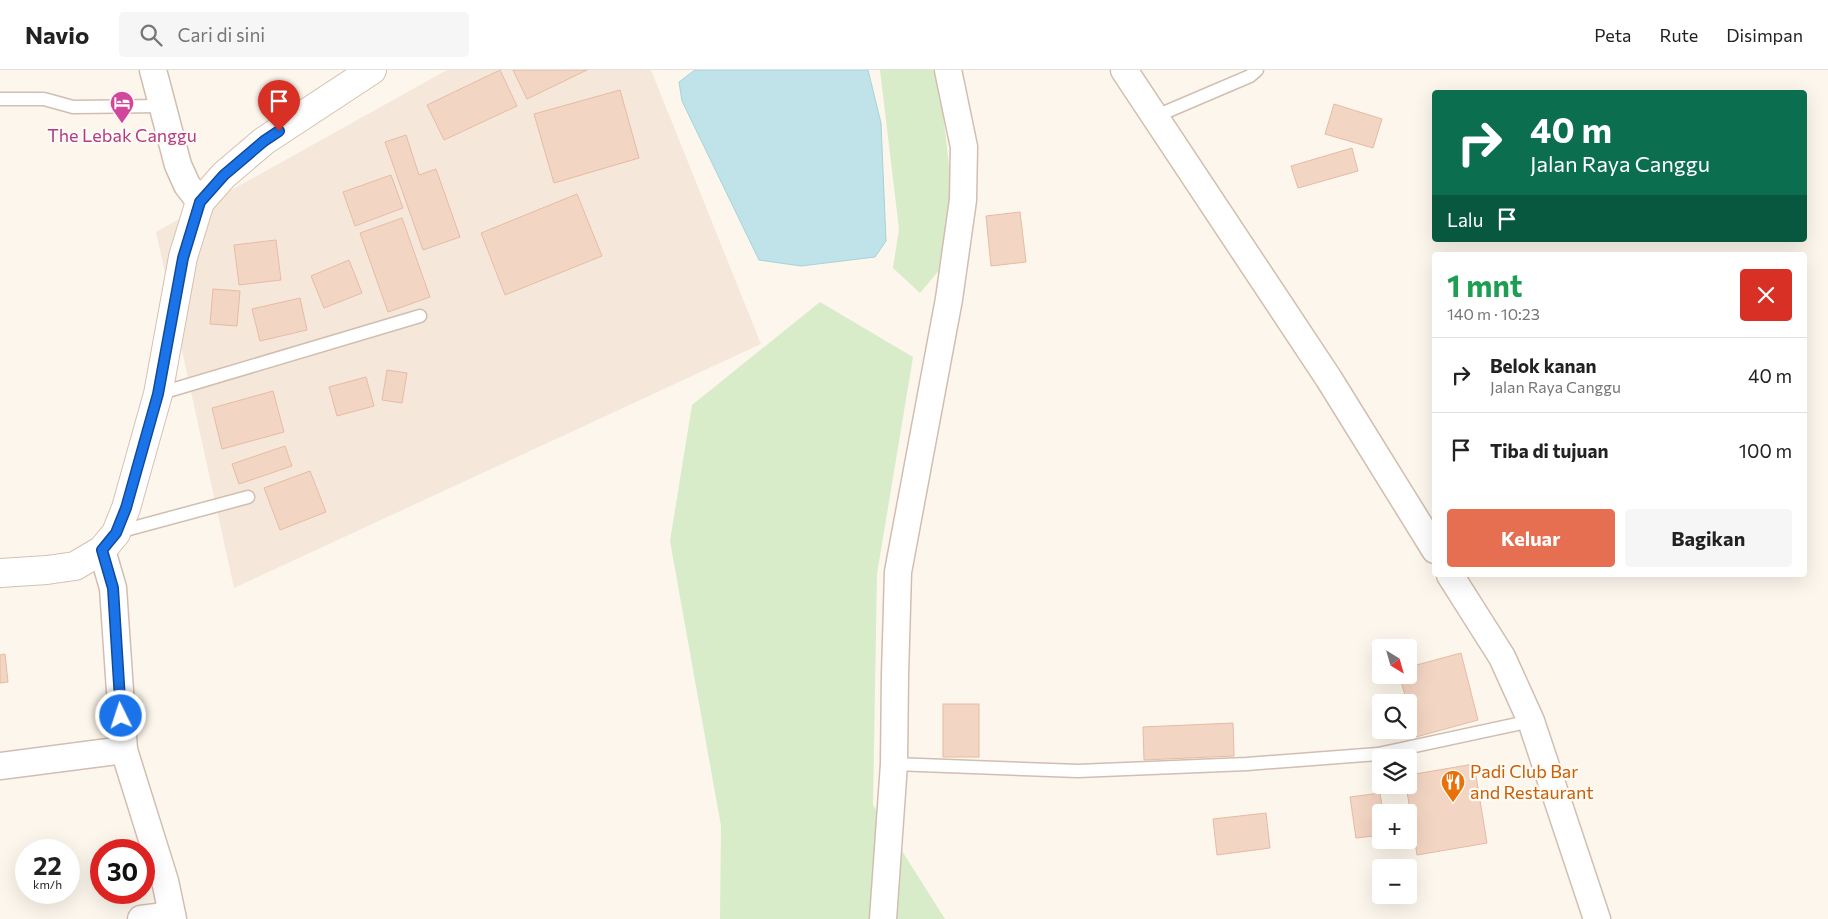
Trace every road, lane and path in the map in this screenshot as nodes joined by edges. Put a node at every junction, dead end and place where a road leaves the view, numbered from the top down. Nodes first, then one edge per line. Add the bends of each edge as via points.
1 (153, 70) edge
2 (372, 70) edge
3 (948, 70) edge
4 (1124, 70) edge
5 (1257, 70) edge
6 (0, 99) edge
7 (163, 106) junction
8 (1154, 117) junction
9 (200, 202) junction
10 (420, 316) dead end
11 (158, 394) junction
12 (248, 497) dead end
13 (109, 541) junction
14 (1432, 545) edge
15 (75, 566) junction
16 (0, 574) edge
17 (1451, 577) edge
18 (113, 588) junction
19 (1531, 721) junction
20 (124, 750) junction
21 (894, 764) junction
22 (0, 766) edge
23 (173, 917) edge
24 (141, 919) edge
25 (884, 919) edge
26 (1596, 919) edge

1 - 7 street
2 - 9 main road via 264,141 224,175
3 - 21 street via 964,147 963,200 949,299 898,572
4 - 8 street
5 - 8 lane via 1250,76
6 - 7 lane via 44,99 73,107
7 - 9 street via 178,165
8 - 14 street via 1329,379
9 - 11 main road via 183,258
10 - 11 lane
11 - 13 main road via 126,508
12 - 13 lane
13 - 15 main road
13 - 18 street
15 - 16 main road
15 - 18 street
17 - 19 street via 1502,658
18 - 20 street
19 - 21 lane via 1378,754 1246,764 1078,771
19 - 26 street
20 - 22 street
20 - 23 street
21 - 25 street
23 - 24 street

